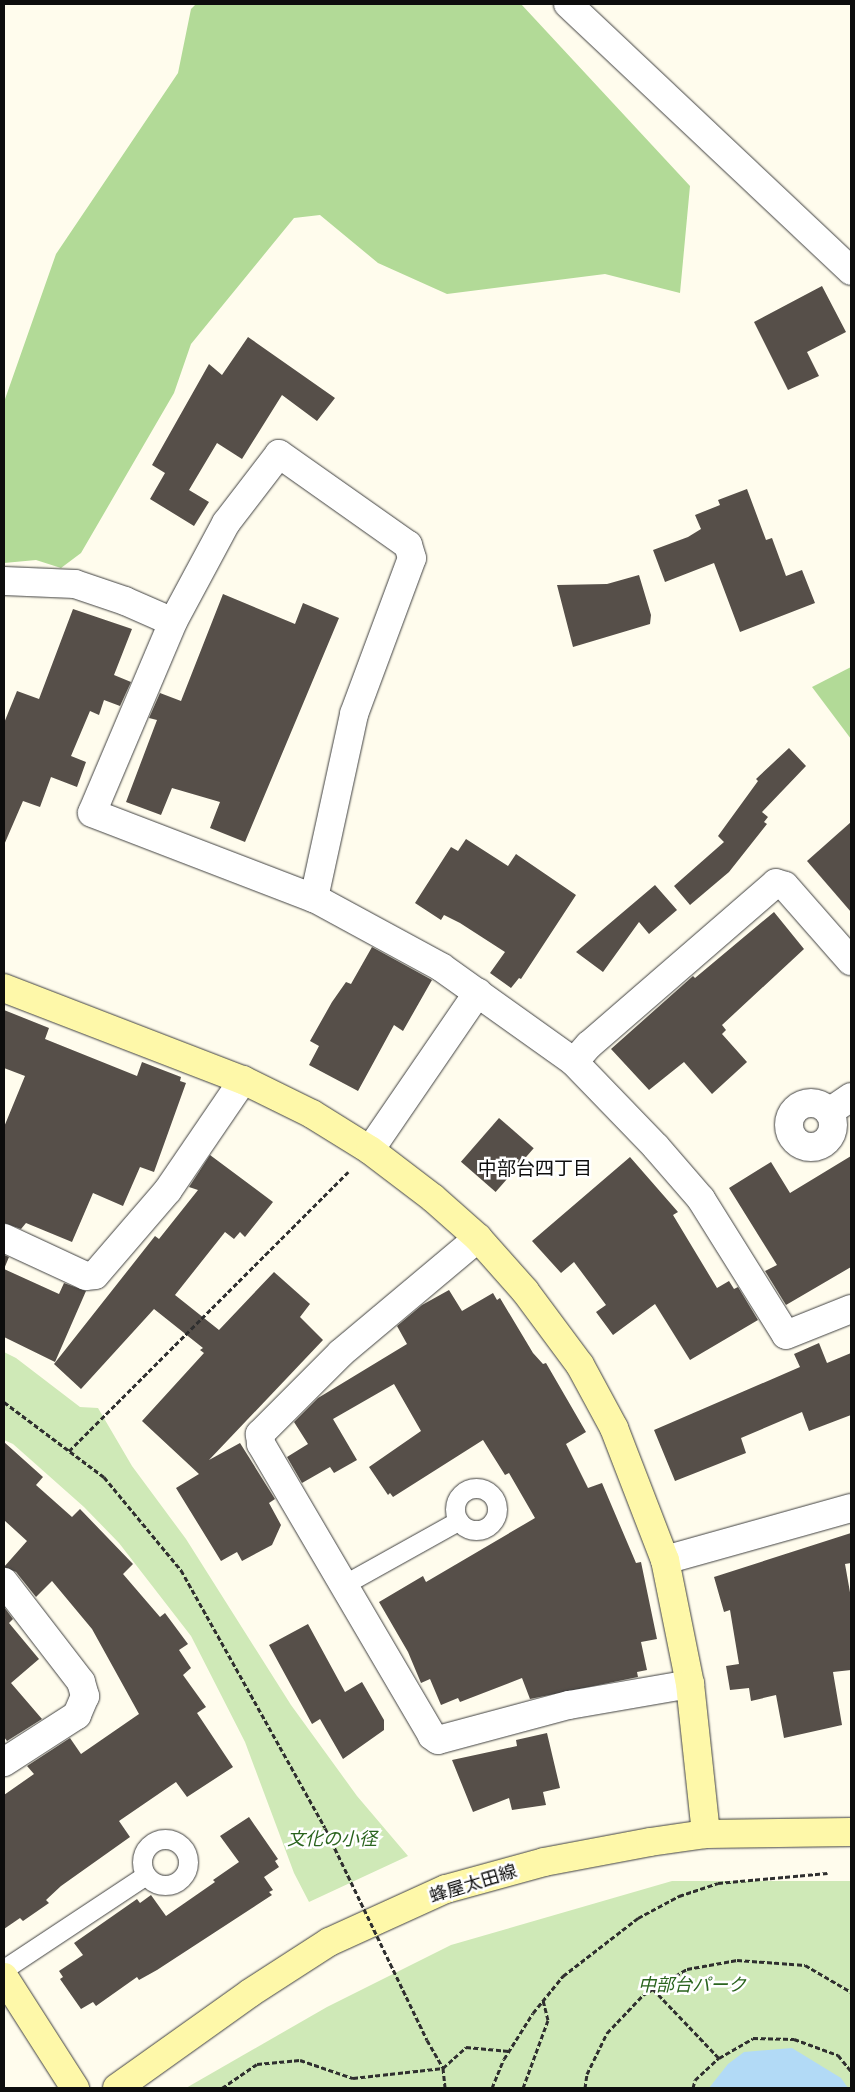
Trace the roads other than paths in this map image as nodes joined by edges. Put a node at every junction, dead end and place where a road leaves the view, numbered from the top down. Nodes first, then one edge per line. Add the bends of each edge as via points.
1 (568, 4) edge
2 (851, 271) edge
3 (4, 581) edge
4 (173, 622) junction
5 (314, 898) junction
6 (851, 961) edge
7 (4, 988) edge
8 (478, 992) junction
9 (574, 1062) junction
10 (243, 1080) junction
11 (851, 1097) edge
12 (829, 1112) dead end
13 (370, 1150) junction
14 (4, 1238) edge
15 (478, 1238) junction
16 (851, 1310) edge
17 (851, 1508) edge
18 (458, 1521) dead end
19 (665, 1560) junction
20 (4, 1582) edge
21 (343, 1585) junction
22 (690, 1684) junction
23 (4, 1762) edge
24 (851, 1832) edge
25 (706, 1834) junction
26 (146, 1875) dead end
27 (4, 1969) edge
28 (4, 1977) edge
29 (75, 2088) edge
30 (117, 2088) edge

1 - 2 street
3 - 4 street via 76,584
4 - 5 street via 92,813
4 - 5 street via 226,524 280,454 408,545 412,558 354,714
5 - 8 street via 378,930
6 - 9 street via 785,886 776,883 589,1044
7 - 10 street
8 - 9 street
8 - 13 street
9 - 16 street via 701,1199 786,1334
10 - 13 street via 312,1114
10 - 14 street via 168,1190 95,1275 86,1276
11 - 12 street
13 - 15 street via 434,1198
15 - 19 street via 525,1291 580,1366 614,1428
15 - 21 street via 341,1353 260,1434 261,1444
17 - 19 street
18 - 21 lane
19 - 22 street
20 - 23 street via 82,1682 85,1696 77,1715
21 - 22 street via 432,1736 438,1740 569,1705
22 - 25 street
24 - 25 street, 蜂屋太田線
25 - 30 street, 蜂屋太田線 via 544,1862 446,1889 329,1942 250,1993
26 - 27 lane
28 - 29 street

